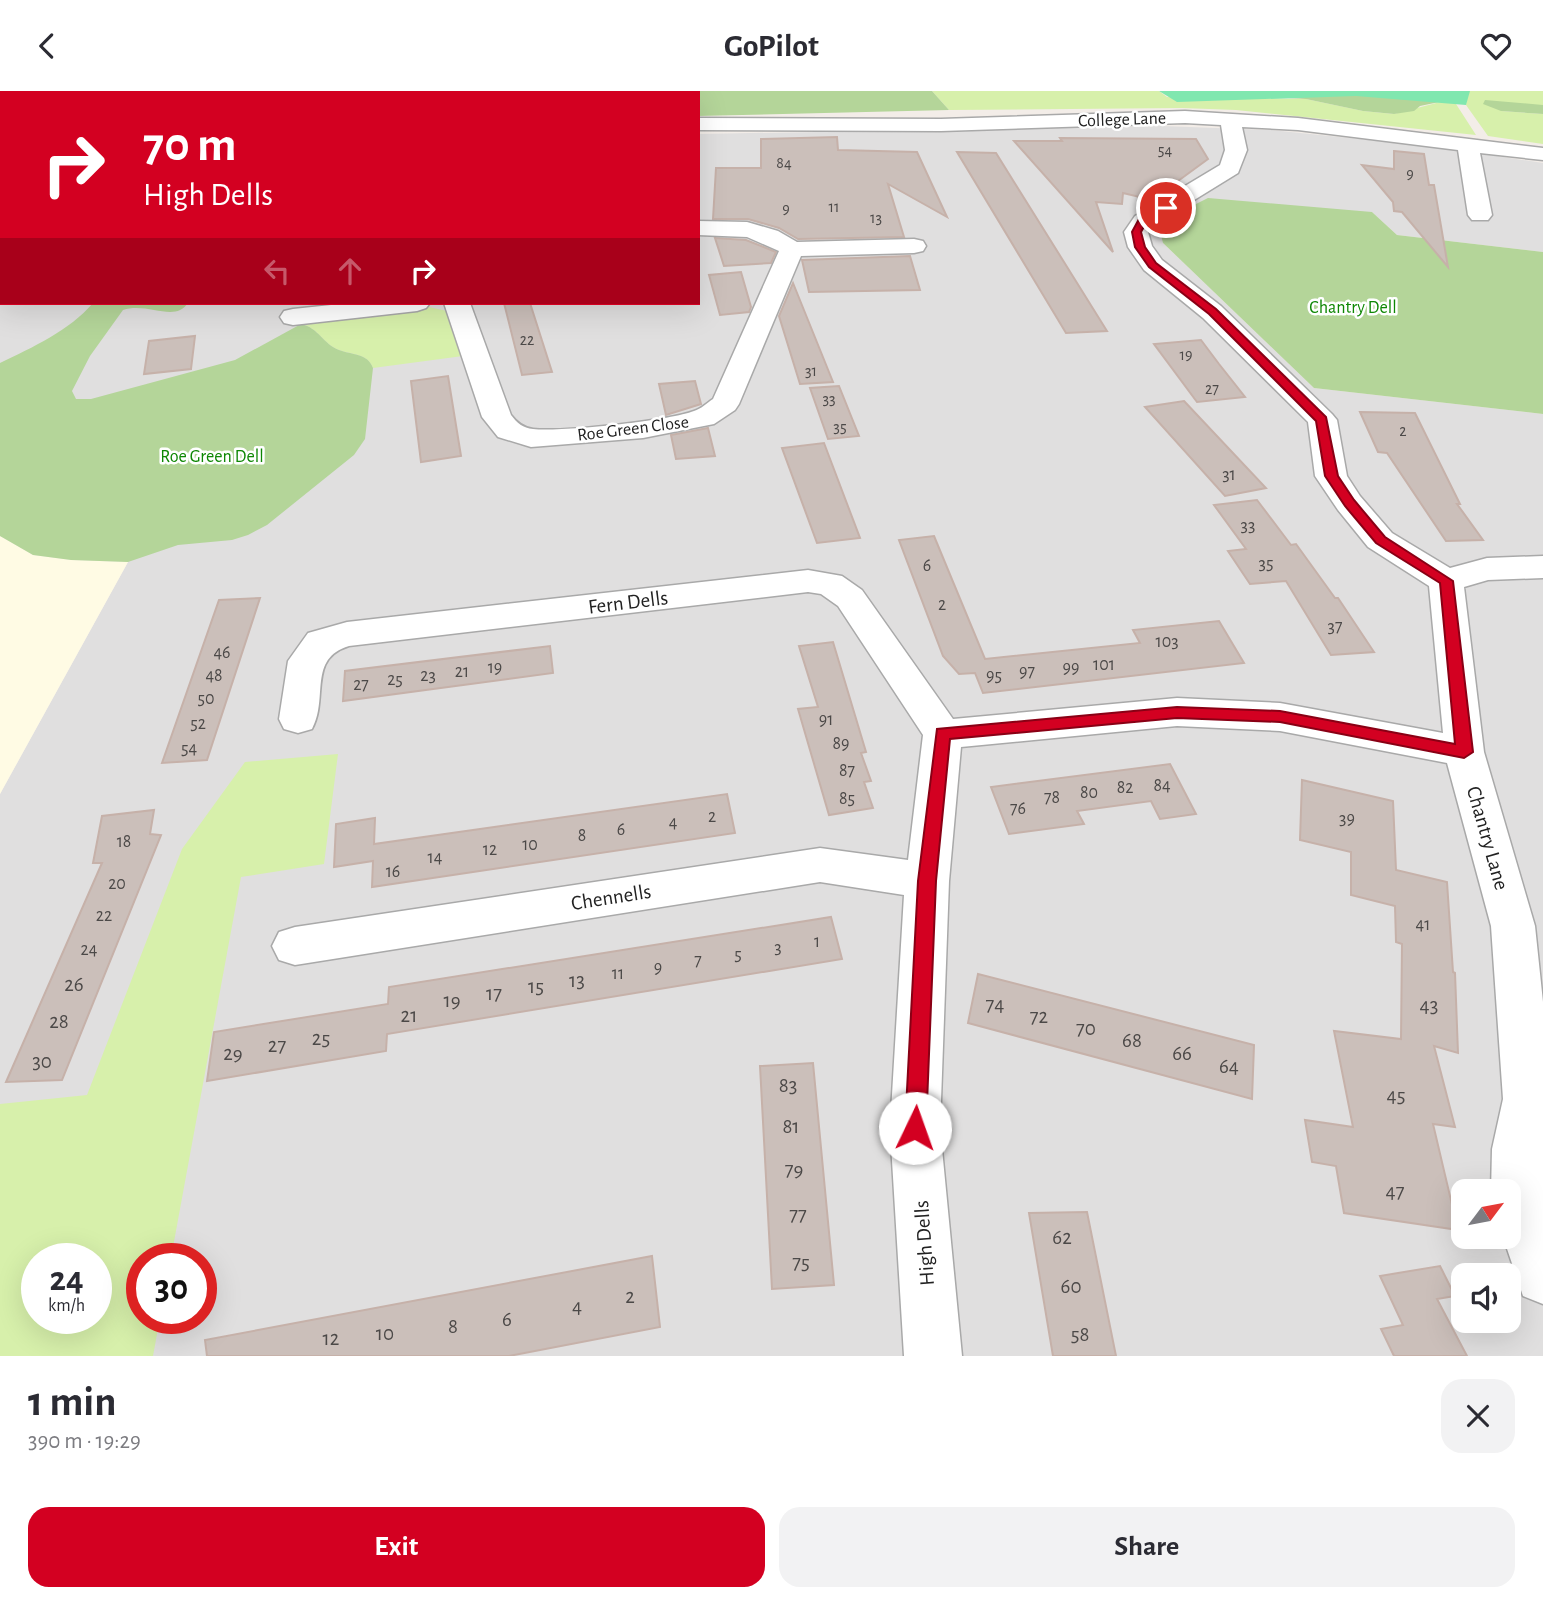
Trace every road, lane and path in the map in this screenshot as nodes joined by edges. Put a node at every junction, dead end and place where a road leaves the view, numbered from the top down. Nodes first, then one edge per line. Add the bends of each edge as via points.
1 (1230, 119) junction
2 (700, 124) edge
3 (1468, 144) junction
4 (1543, 153) edge
5 (1480, 215) dead end
6 (700, 228) edge
7 (914, 246) dead end
8 (792, 249) junction
9 (399, 305) edge
10 (458, 305) edge
11 (293, 317) dead end
12 (1543, 566) edge
13 (1446, 581) junction
14 (298, 719) dead end
15 (943, 734) junction
16 (1464, 752) junction
17 (927, 881) junction
18 (295, 946) dead end
19 (1536, 1103) edge
20 (1543, 1276) edge
21 (933, 1356) edge

1 - 2 street, College Lane
1 - 3 street, College Lane
1 - 13 street via 1236,150 1230,168 1143,221 1136,232 1140,247 1153,265 1212,312 1322,420 1331,476 1380,540
3 - 4 street, College Lane
3 - 5 street
6 - 8 street via 763,232
7 - 8 street
8 - 10 street, Roe Green Close via 724,404 704,418 643,429 531,438 508,431 497,418
9 - 11 street
12 - 13 street via 1487,569
13 - 16 street, Chantry Lane
14 - 15 street, Fern Dells via 306,661 321,642 347,634 808,581 830,584 850,598
15 - 16 street via 1177,712 1280,716
15 - 17 street, High Dells
16 - 19 street, Chantry Lane via 1513,926
17 - 18 street, Chennells via 820,865
17 - 21 street, High Dells via 915,1128
19 - 20 street, Chantry Lane via 1518,1149 1517,1196

